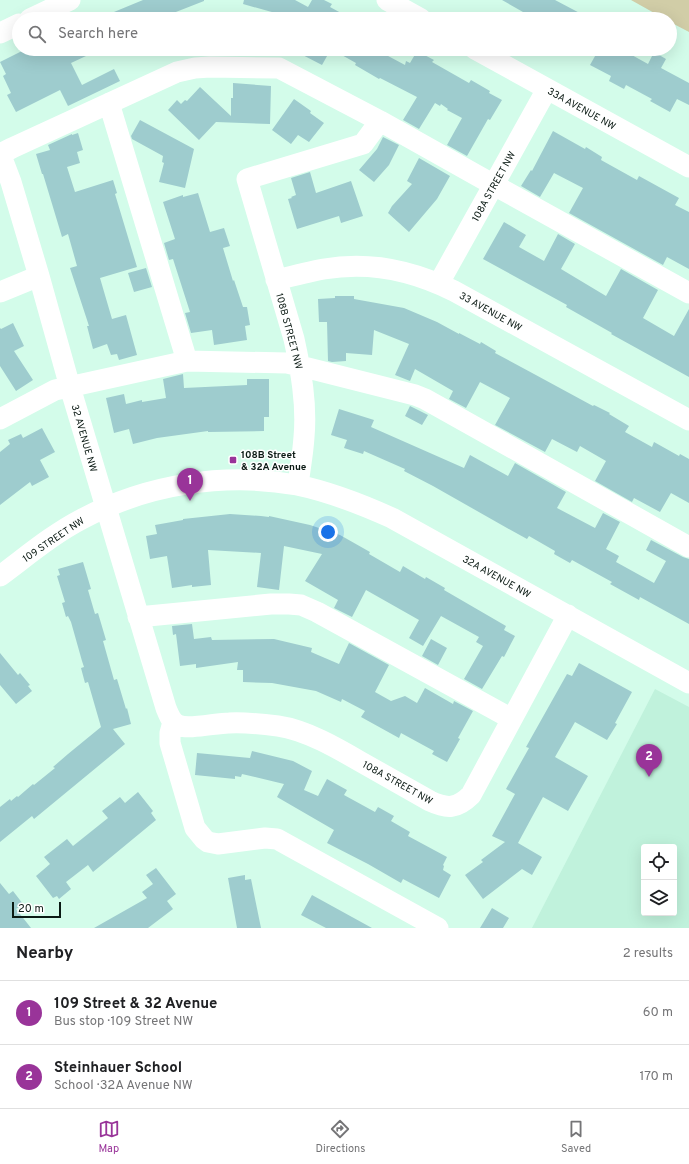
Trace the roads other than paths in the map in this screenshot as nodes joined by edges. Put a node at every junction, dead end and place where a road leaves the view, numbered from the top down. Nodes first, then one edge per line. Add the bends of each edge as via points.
1 (70, 0) edge
2 (387, 0) edge
3 (45, 12) edge
4 (408, 12) edge
5 (12, 27) edge
6 (0, 33) edge
7 (488, 56) edge
8 (547, 89) junction
9 (109, 103) junction
10 (380, 121) junction
11 (0, 154) edge
12 (689, 167) edge
13 (494, 185) junction
14 (39, 276) junction
15 (276, 280) junction
16 (439, 283) junction
17 (0, 292) edge
18 (689, 293) edge
19 (188, 361) junction
20 (300, 366) junction
21 (70, 387) junction
22 (0, 419) edge
23 (689, 420) edge
24 (298, 485) junction
25 (105, 507) junction
26 (689, 546) edge
27 (0, 576) edge
28 (568, 615) junction
29 (138, 617) junction
30 (689, 683) edge
31 (512, 719) junction
32 (173, 722) junction
33 (438, 928) edge

1 - 3 street
2 - 4 street
5 - 6 street
7 - 8 street, 33A AVENUE NW
8 - 12 street, 33A AVENUE NW
8 - 13 street, 108A STREET NW
9 - 10 street via 177,72 195,68 279,68
9 - 11 street
9 - 19 street
10 - 13 street
10 - 15 street, 108B STREET NW via 363,144 247,179
11 - 14 street, 32 AVENUE NW
13 - 16 street, 108A STREET NW
13 - 18 street
14 - 17 street
14 - 21 street, 32 AVENUE NW
15 - 16 street, 33 AVENUE NW via 324,269 358,266 385,268
15 - 20 street, 108B STREET NW
16 - 23 street, 33 AVENUE NW
19 - 20 street
19 - 21 street
20 - 24 street, 108B STREET NW via 304,399 304,436
20 - 26 street via 415,395
21 - 22 street via 55,390
21 - 25 street, 32 AVENUE NW
24 - 25 street, 109 STREET NW via 230,480 196,483 135,496
24 - 28 street, 32A AVENUE NW via 332,494 392,518
25 - 27 street, 109 STREET NW via 62,530
25 - 29 street, 32 AVENUE NW
28 - 30 street, 32A AVENUE NW
28 - 31 street, 108A STREET NW
29 - 31 street via 271,604 301,605
29 - 32 street, 32 AVENUE NW via 166,708
31 - 32 street, 108A STREET NW via 471,795 459,804 445,807 335,747 281,726 230,722 191,728
32 - 33 street via 170,743 195,828 200,836 208,842 218,844 265,838 277,839

